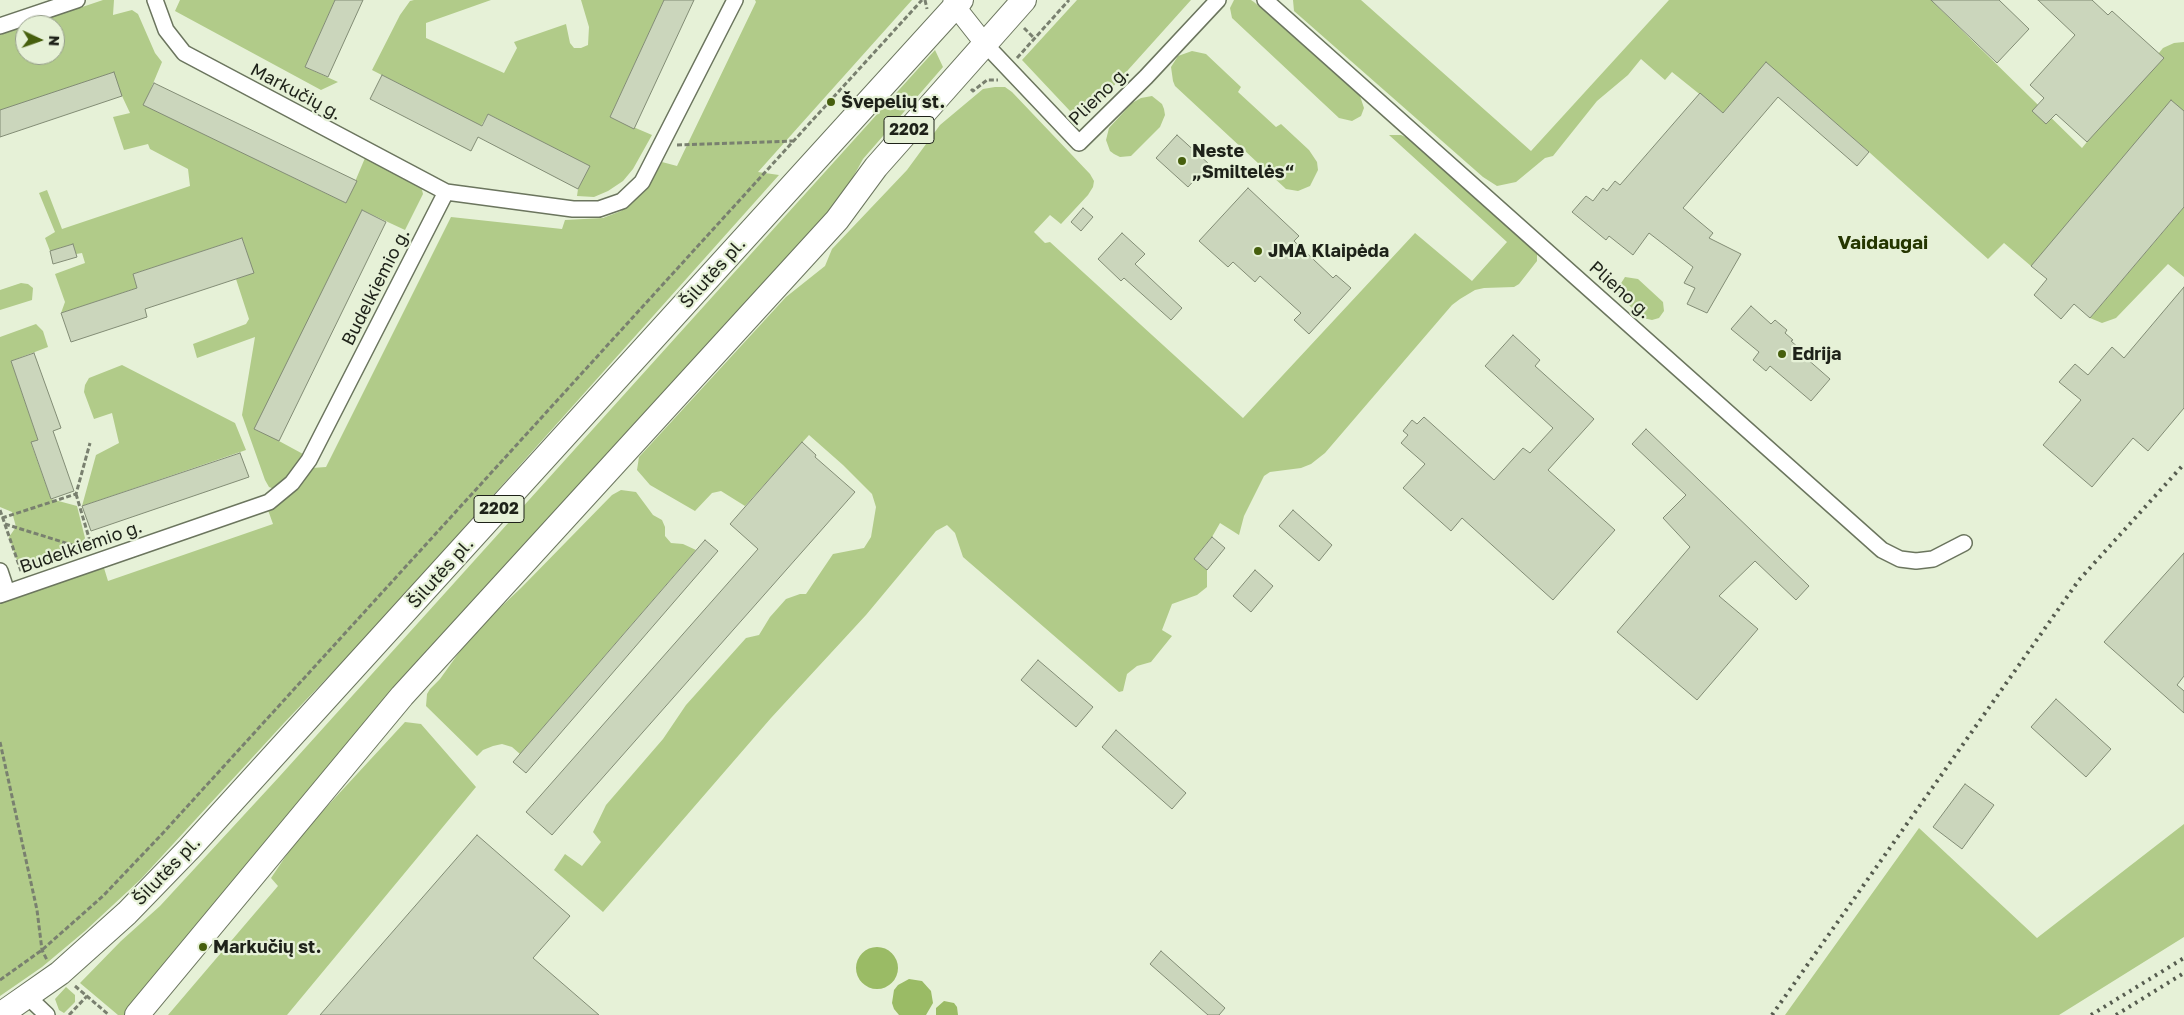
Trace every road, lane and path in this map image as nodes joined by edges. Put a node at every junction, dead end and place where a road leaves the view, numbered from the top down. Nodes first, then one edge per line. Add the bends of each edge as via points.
1 (77, 0) edge
2 (155, 0) edge
3 (735, 0) edge
4 (922, 0) edge
5 (1024, 0) edge
6 (1068, 0) edge
7 (1218, 0) edge
8 (1266, 0) edge
9 (956, 2) edge
10 (0, 26) edge
11 (985, 44) junction
12 (1008, 68) junction
13 (794, 141) junction
14 (661, 145) junction
15 (446, 192) junction
16 (90, 443) dead end
17 (76, 494) junction
18 (0, 510) edge
19 (2, 518) junction
20 (5, 524) junction
21 (1964, 543) dead end
22 (0, 571) edge
23 (26, 586) junction
24 (4, 594) edge
25 (0, 742) edge
26 (42, 950) junction
27 (60, 973) junction
28 (0, 980) edge
29 (87, 996) junction
30 (28, 997) junction
31 (0, 1015) edge
32 (47, 1015) edge
33 (69, 1015) edge
34 (109, 1015) edge
35 (137, 1015) edge

1 - 10 street
2 - 15 street, Markučių g. via 166,30 184,53
3 - 14 street
4 - 13 path
5 - 11 main road, 2202
6 - 12 path
7 - 12 street, Plieno g. via 1079,143
8 - 21 street, Plieno g. via 1882,550 1900,559 1916,561 1933,559
9 - 11 street
9 - 27 main road, Šilutės pl. / 2202 via 202,835 127,913
11 - 12 street, Plieno g.
11 - 35 main road, 2202 via 876,167 837,220 402,696
13 - 14 path
13 - 26 path via 163,833 103,896
14 - 15 street via 642,182 622,201 599,209 573,209
15 - 23 street, Budelkiemio g. via 309,460 292,484 269,502
16 - 17 path
17 - 19 path
17 - 20 path via 93,552
18 - 19 path
19 - 20 path
20 - 23 path
22 - 24 street
23 - 24 street, Budelkiemio g.
25 - 26 path via 37,910
26 - 27 path via 45,959
26 - 28 path
27 - 29 path
27 - 30 main road, Šilutės pl. / 2202
29 - 33 path
29 - 34 path
30 - 31 main road, 2202
30 - 32 street

